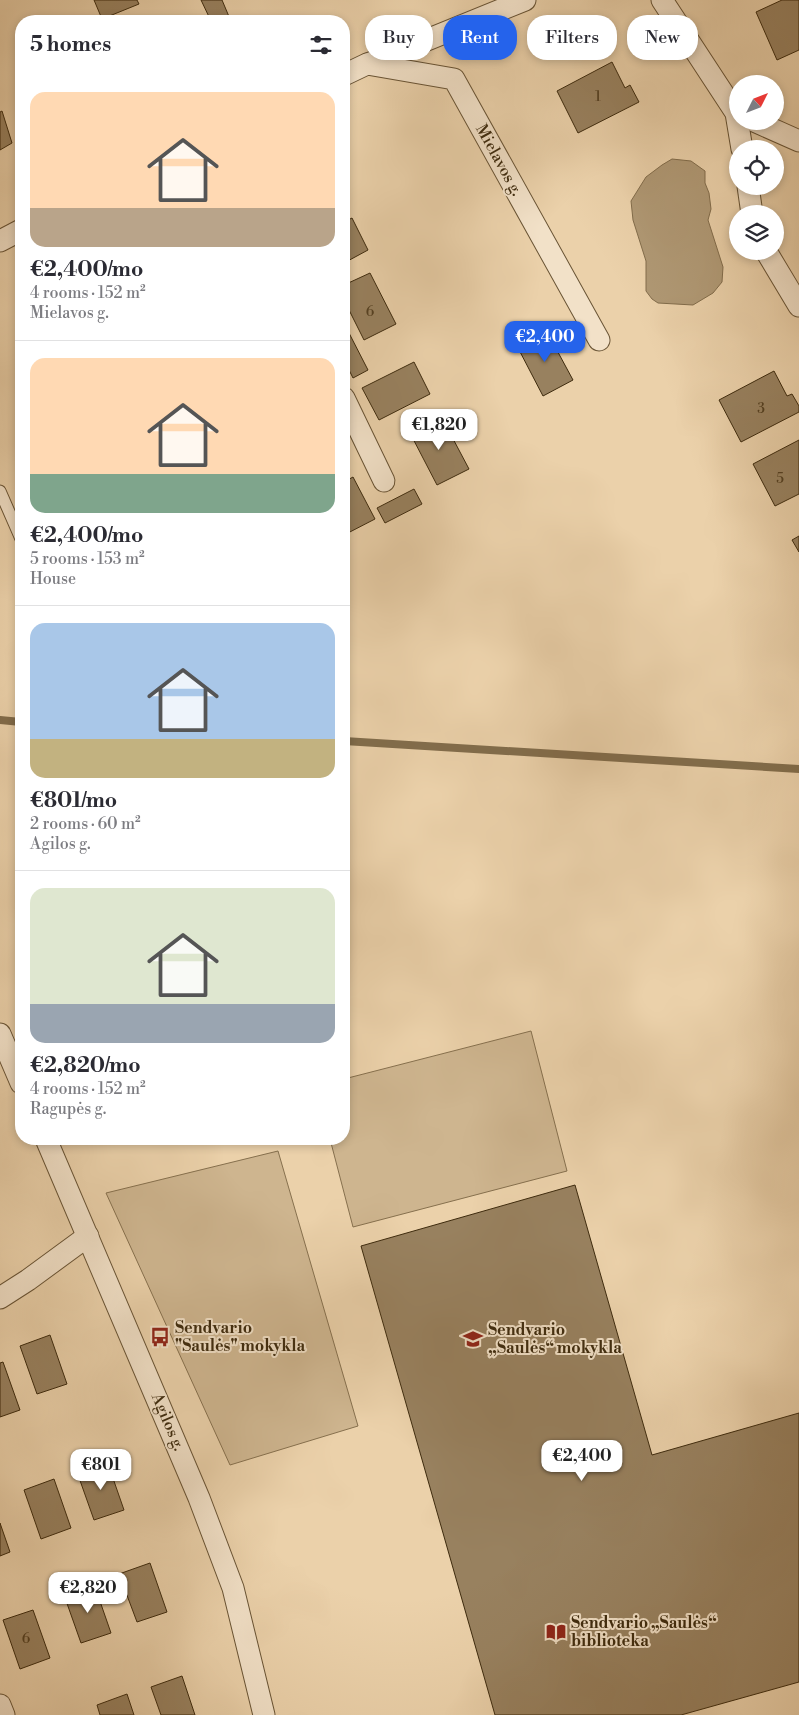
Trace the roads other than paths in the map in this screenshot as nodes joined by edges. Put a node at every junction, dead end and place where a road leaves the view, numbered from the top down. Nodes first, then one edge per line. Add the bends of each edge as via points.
1 (526, 0) edge
2 (662, 0) edge
3 (367, 64) junction
4 (350, 72) edge
5 (729, 96) edge
6 (774, 130) edge
7 (799, 141) edge
8 (15, 233) edge
9 (0, 241) edge
10 (771, 260) edge
11 (799, 306) edge
12 (599, 340) dead end
13 (350, 410) edge
14 (384, 481) dead end
15 (0, 491) edge
16 (15, 525) edge
17 (0, 1034) edge
18 (15, 1069) edge
19 (49, 1145) edge
20 (88, 1236) junction
21 (0, 1298) edge
22 (0, 1705) edge
23 (4, 1715) edge
24 (264, 1715) edge

1 - 3 street
2 - 5 street
3 - 4 street
3 - 12 street, Mielavos g. via 454,79
6 - 7 street
8 - 9 street
10 - 11 street
13 - 14 street
15 - 16 lane
17 - 18 street
19 - 20 street, Agilos g.
20 - 21 street
20 - 24 street, Agilos g. via 199,1498 233,1588
22 - 23 street

